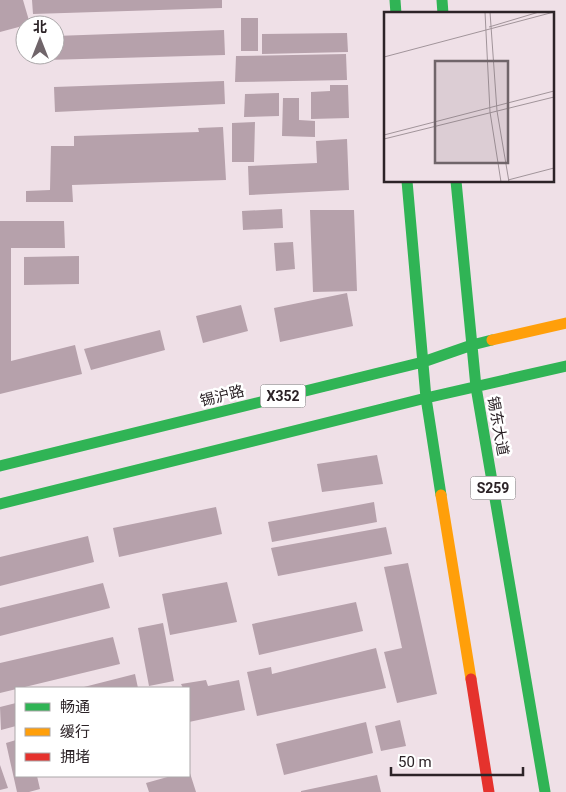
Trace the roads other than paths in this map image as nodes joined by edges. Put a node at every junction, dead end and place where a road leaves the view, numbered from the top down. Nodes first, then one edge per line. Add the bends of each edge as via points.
1 (407, 182) edge
2 (456, 182) edge
3 (566, 323) edge
4 (472, 345) junction
5 (422, 362) junction
6 (566, 366) edge
7 (476, 388) junction
8 (426, 398) junction
9 (0, 466) edge
10 (0, 504) edge
11 (489, 792) edge
12 (545, 792) edge

1 - 5 main road
2 - 4 main road, 锡东大道 / S259
3 - 4 main road, 锡沪路 / X352
4 - 5 main road, 锡沪路 / X352
4 - 7 main road, 锡东大道 / S259
5 - 8 main road
5 - 9 main road, 锡沪路 / X352
6 - 7 main road, X352
7 - 8 main road, X352
7 - 12 main road, 锡东大道 / S259
8 - 10 main road, X352
8 - 11 main road

